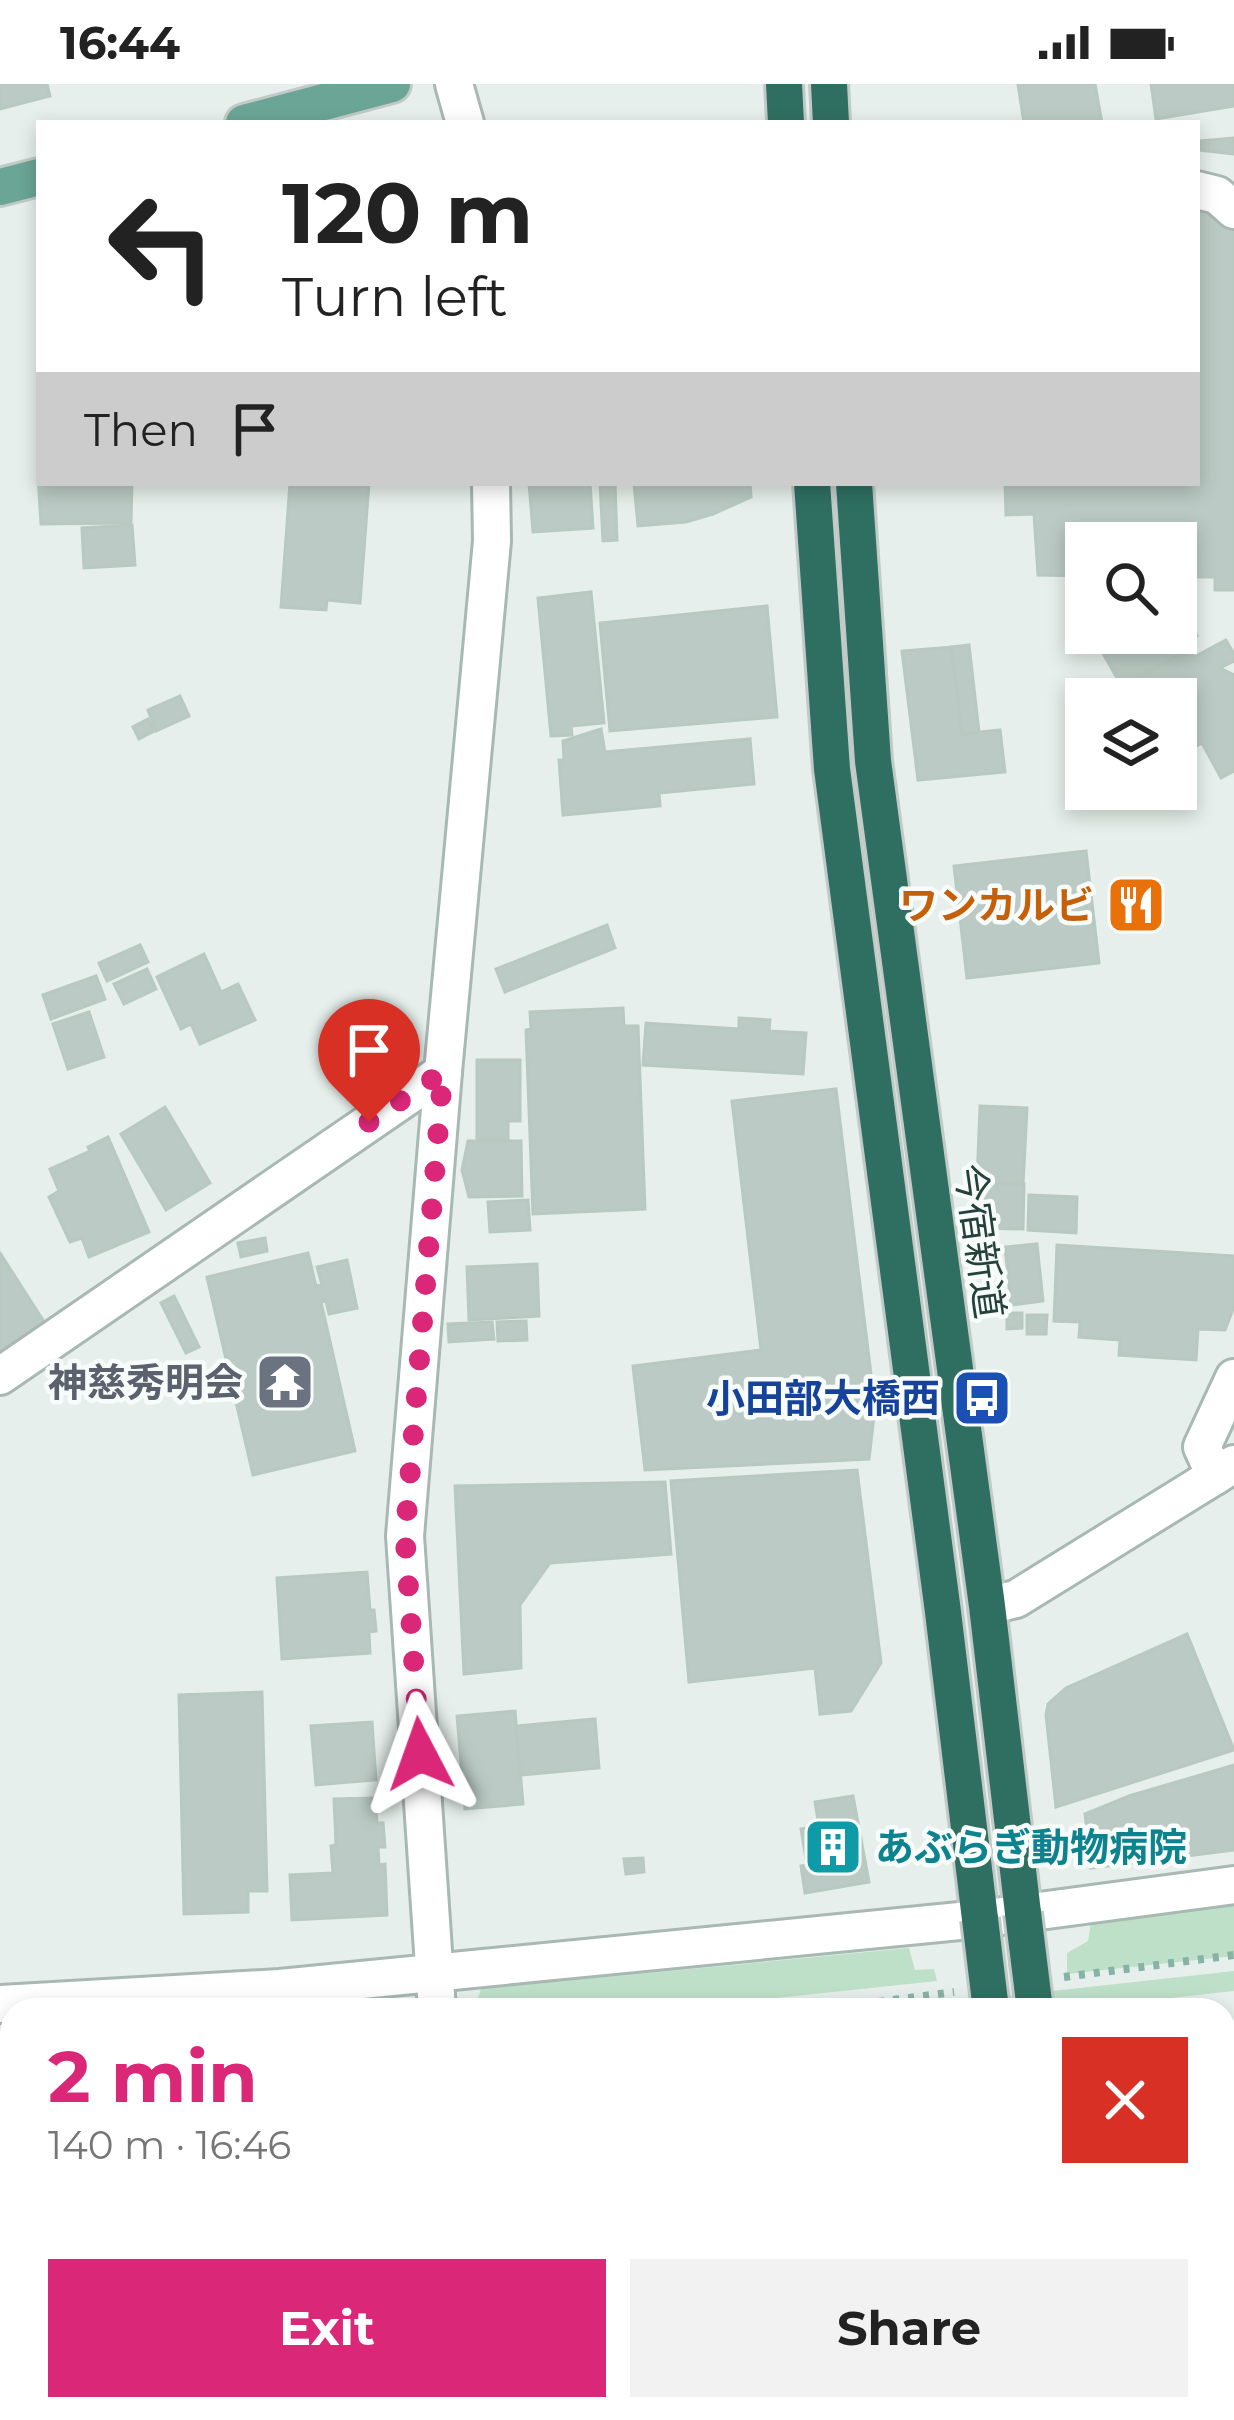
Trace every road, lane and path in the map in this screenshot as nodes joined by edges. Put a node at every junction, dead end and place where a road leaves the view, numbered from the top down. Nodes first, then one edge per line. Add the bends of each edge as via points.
1 (392, 84) edge
2 (454, 84) edge
3 (784, 84) edge
4 (829, 84) edge
5 (255, 120) edge
6 (464, 120) edge
7 (786, 120) edge
8 (831, 120) edge
9 (36, 178) edge
10 (0, 187) edge
11 (1200, 191) edge
12 (1234, 210) edge
13 (491, 486) edge
14 (812, 486) edge
15 (854, 486) edge
16 (443, 1072) junction
17 (0, 1376) edge
18 (1234, 1378) edge
19 (1224, 1470) edge
20 (987, 1606) junction
21 (1234, 1885) edge
22 (1023, 1913) junction
23 (980, 1919) junction
24 (435, 1972) junction
25 (105, 1998) edge
26 (436, 1998) edge
27 (990, 1998) edge
28 (1034, 1998) edge

1 - 5 main road
2 - 6 street
3 - 7 highway
4 - 8 highway
9 - 10 main road
11 - 12 street
13 - 16 street
14 - 23 highway via 832,770
15 - 20 highway, 今宿新道 via 873,761
16 - 17 street
16 - 24 street via 405,1536
18 - 19 street via 1202,1447
19 - 20 street via 1016,1599
20 - 22 highway, 今宿新道
21 - 22 street
22 - 23 street
22 - 28 highway, 今宿新道, bridge
23 - 24 street
23 - 27 highway, bridge
24 - 25 street
24 - 26 street

